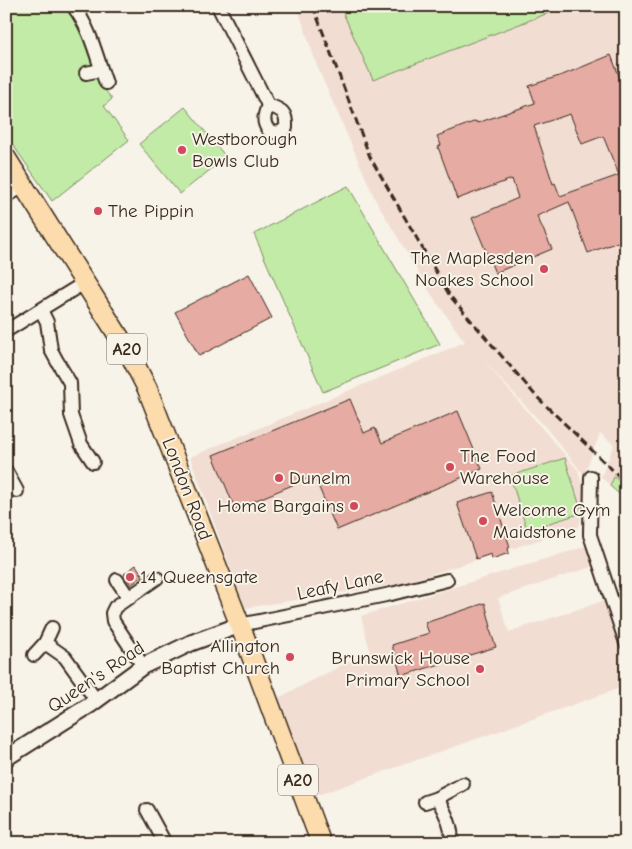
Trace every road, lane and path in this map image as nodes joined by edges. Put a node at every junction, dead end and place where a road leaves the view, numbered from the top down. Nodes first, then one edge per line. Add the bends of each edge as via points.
1 (73, 6) edge
2 (218, 6) edge
3 (101, 70) junction
4 (86, 74) dead end
5 (106, 83) dead end
6 (268, 105) dead end
7 (6, 158) edge
8 (24, 186) junction
9 (6, 196) edge
10 (84, 283) junction
11 (41, 310) junction
12 (6, 331) edge
13 (93, 462) dead end
14 (7, 473) edge
15 (591, 477) dead end
16 (17, 491) dead end
17 (157, 578) dead end
18 (117, 580) dead end
19 (447, 580) dead end
20 (129, 598) junction
21 (240, 625) junction
22 (52, 628) dead end
23 (626, 642) edge
24 (45, 643) junction
25 (34, 655) dead end
26 (143, 666) junction
27 (96, 700) junction
28 (6, 758) edge
29 (463, 784) dead end
30 (437, 798) junction
31 (425, 802) dead end
32 (147, 810) dead end
33 (165, 843) edge
34 (321, 843) edge
35 (450, 843) edge

1 - 3 street via 88,31
2 - 6 street
3 - 4 street
3 - 5 street
7 - 8 main road, London Road / A20
8 - 9 street
8 - 10 main road, London Road / A20
10 - 11 street
10 - 21 main road, London Road / A20 via 128,351 147,388
11 - 12 street
11 - 13 street via 52,350 70,383 71,415 81,444
14 - 16 street
15 - 23 street via 590,535
17 - 20 street
18 - 20 street
19 - 21 street, Leafy Lane
20 - 26 street via 115,607 113,621
21 - 26 street, Queen's Road
21 - 34 main road, London Road / A20
22 - 24 street
24 - 25 street
24 - 27 street via 65,656
26 - 27 street, Queen's Road
27 - 28 street, Queen's Road
29 - 30 street
30 - 31 street
30 - 35 street via 445,813 452,838
32 - 33 street

